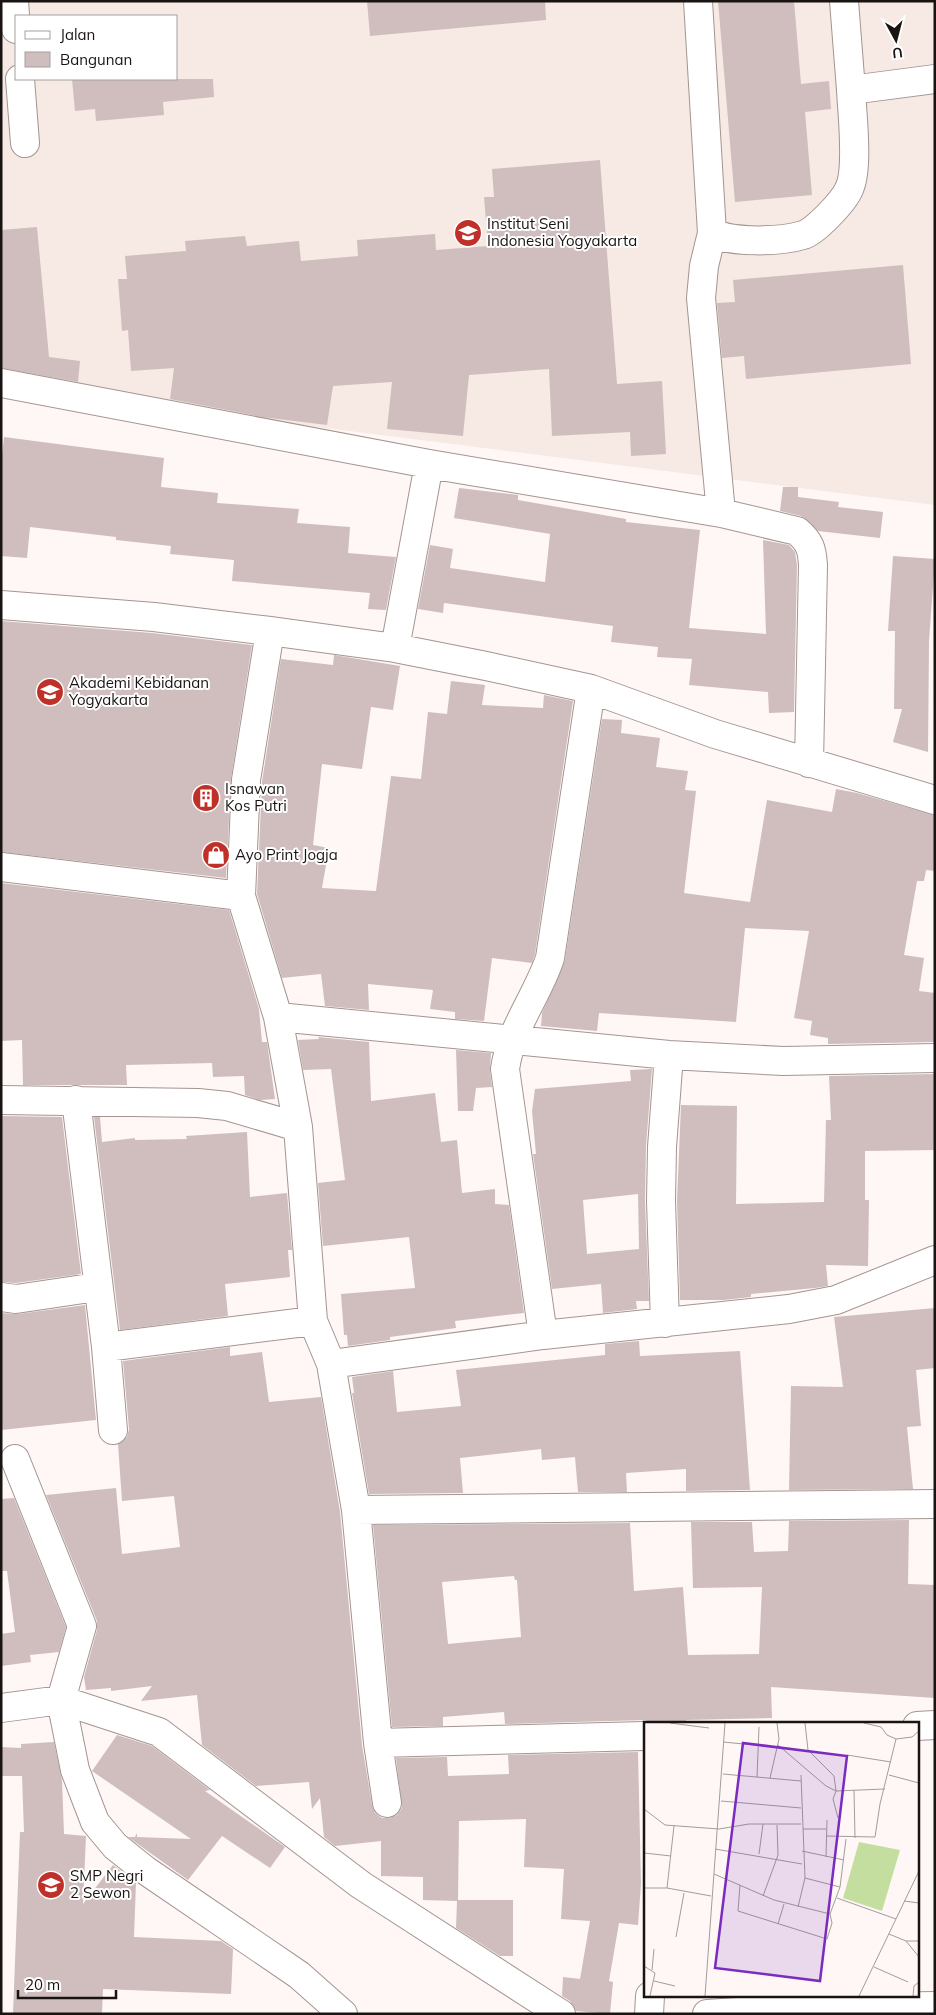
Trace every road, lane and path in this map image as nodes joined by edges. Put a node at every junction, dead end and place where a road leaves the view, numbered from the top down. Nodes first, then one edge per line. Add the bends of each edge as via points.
1 (14, 1) edge
2 (698, 1) edge
3 (844, 1) edge
4 (15, 15) edge
5 (935, 79) edge
6 (20, 80) edge
7 (851, 90) junction
8 (25, 143) dead end
9 (712, 233) junction
10 (1, 382) edge
11 (429, 464) junction
12 (721, 513) junction
13 (1, 605) edge
14 (270, 631) junction
15 (395, 648) junction
16 (590, 689) junction
17 (809, 763) junction
18 (935, 800) edge
19 (1, 867) edge
20 (240, 896) junction
21 (278, 1017) junction
22 (512, 1038) junction
23 (669, 1055) junction
24 (935, 1058) edge
25 (1, 1100) edge
26 (76, 1100) junction
27 (298, 1127) junction
28 (935, 1260) edge
29 (97, 1287) junction
30 (1, 1297) edge
31 (314, 1321) junction
32 (664, 1323) junction
33 (543, 1336) junction
34 (106, 1347) junction
35 (331, 1364) junction
36 (113, 1430) dead end
37 (15, 1459) dead end
38 (935, 1504) edge
39 (356, 1510) junction
40 (61, 1700) junction
41 (1, 1708) edge
42 (935, 1725) edge
43 (918, 1726) edge
44 (644, 1736) edge
45 (378, 1743) junction
46 (387, 1803) dead end
47 (650, 1998) edge
48 (799, 2006) edge
49 (935, 2006) edge
50 (334, 2012) edge
51 (561, 2014) edge
52 (649, 2014) edge
53 (707, 2014) edge

1 - 4 street
2 - 9 street
3 - 7 street
5 - 7 street
6 - 8 street
7 - 9 street via 854,164 850,189 828,216 805,235 751,241
9 - 12 street via 700,298
10 - 11 street
11 - 12 street
11 - 15 street
12 - 17 street via 797,531 812,548
13 - 14 street
14 - 15 street
14 - 20 street via 246,780
15 - 16 street
16 - 17 street
16 - 22 street via 550,958
17 - 18 street
19 - 20 street
20 - 21 street
21 - 22 street
21 - 27 street
22 - 23 street
22 - 33 street via 505,1069
23 - 24 street via 783,1061
23 - 32 street via 661,1174
25 - 26 street
26 - 27 street via 227,1106
26 - 29 street
27 - 31 street
28 - 32 street via 836,1300 789,1309
29 - 30 street via 16,1299
29 - 34 street
31 - 34 street
31 - 35 street
32 - 33 street
33 - 35 street
34 - 36 street
35 - 39 street
37 - 40 street via 82,1626
38 - 39 street
39 - 45 street
40 - 41 street
40 - 50 street via 83,1795 95,1822 115,1846 144,1870 299,1975
40 - 51 street via 159,1732 361,1885
42 - 43 street
44 - 45 street
45 - 46 street
47 - 52 street
48 - 49 street
48 - 53 street

